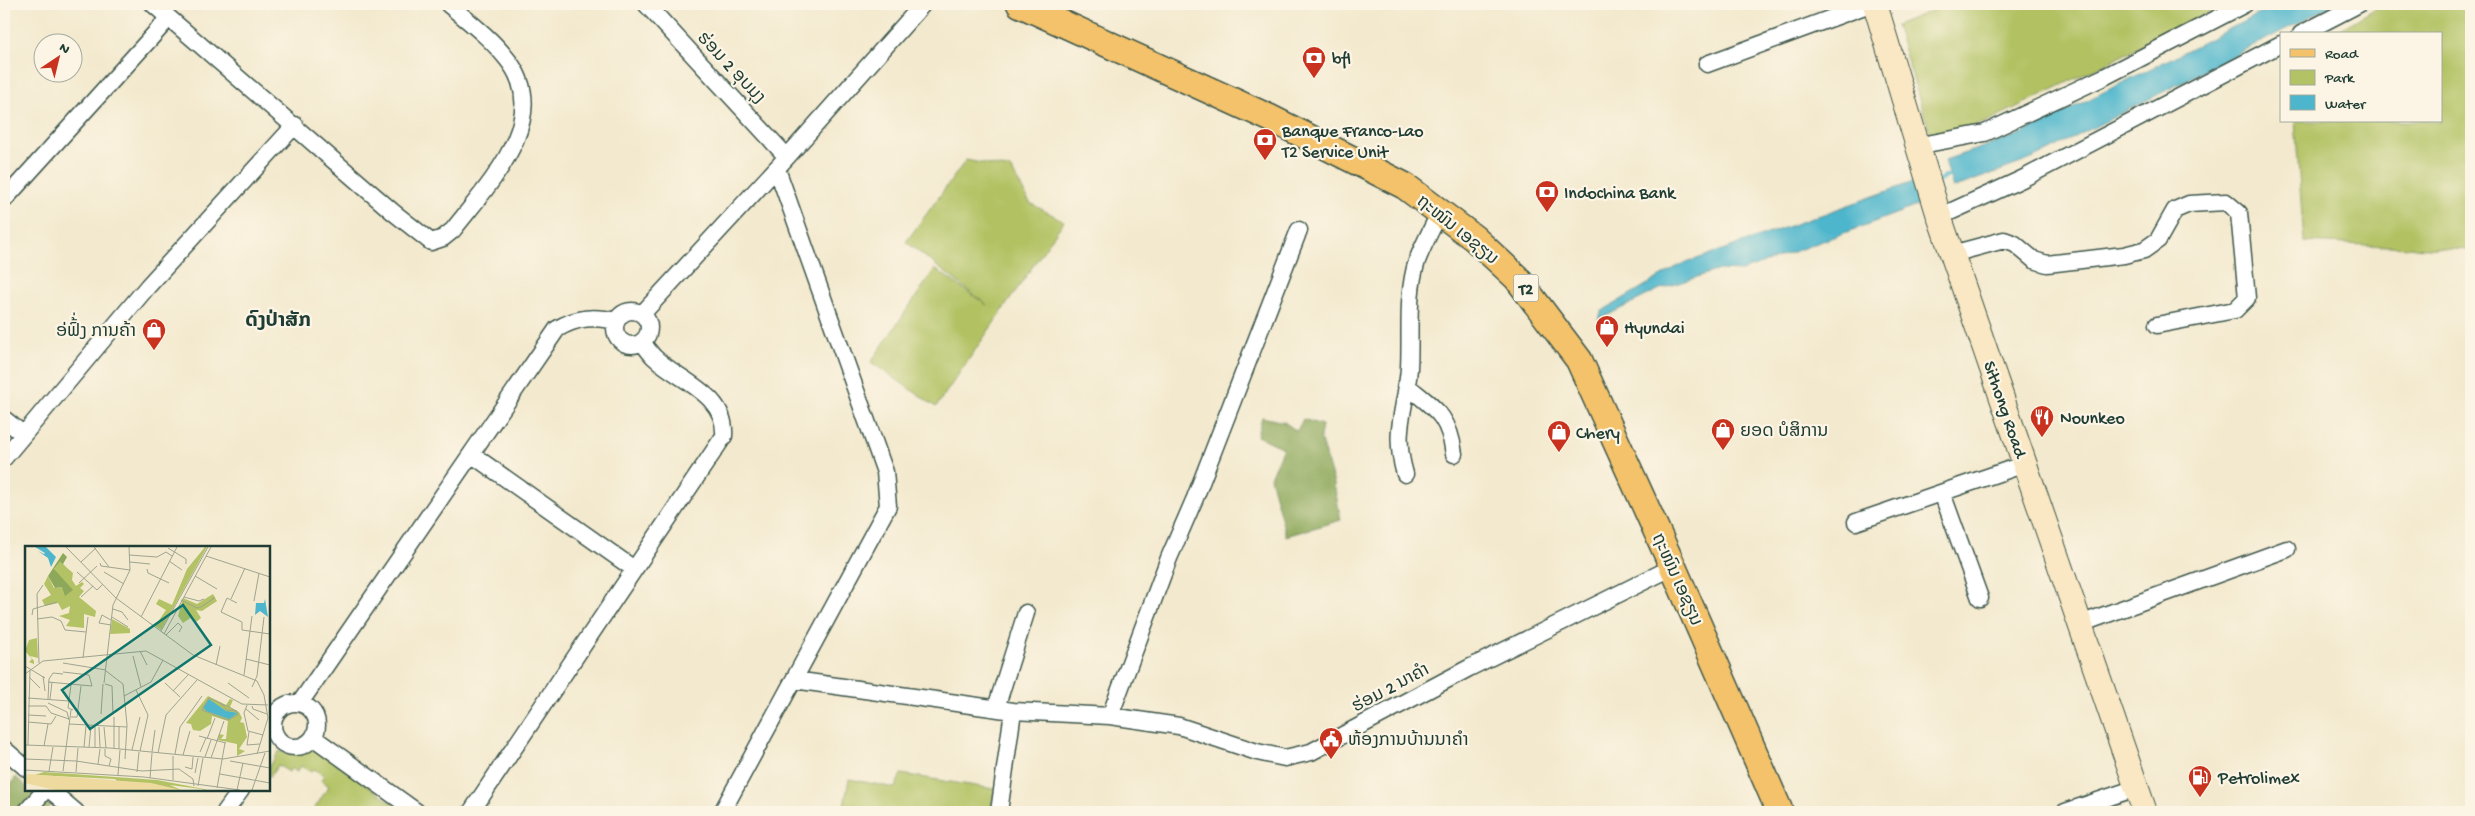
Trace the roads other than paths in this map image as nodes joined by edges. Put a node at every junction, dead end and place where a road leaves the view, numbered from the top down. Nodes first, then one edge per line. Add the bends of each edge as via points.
1 (153, 4) edge
2 (448, 4) edge
3 (646, 4) edge
4 (923, 4) edge
5 (1020, 4) edge
6 (1870, 4) edge
7 (1875, 4) edge
8 (2245, 4) edge
9 (2359, 4) edge
10 (168, 19) junction
11 (2305, 32) edge
12 (2280, 45) edge
13 (1707, 64) dead end
14 (295, 125) junction
15 (1916, 146) junction
16 (782, 163) junction
17 (4, 200) edge
18 (1440, 212) junction
19 (1938, 215) junction
20 (1300, 230) dead end
21 (1952, 254) junction
22 (642, 314) junction
23 (617, 321) junction
24 (2157, 325) dead end
25 (642, 342) junction
26 (1406, 385) junction
27 (4, 419) edge
28 (23, 434) junction
29 (471, 454) junction
30 (1454, 454) dead end
31 (4, 458) edge
32 (2025, 464) junction
33 (1405, 474) dead end
34 (1942, 493) junction
35 (1856, 522) dead end
36 (2287, 550) dead end
37 (1674, 567) junction
38 (634, 569) junction
39 (1980, 598) dead end
40 (1026, 613) dead end
41 (2080, 624) junction
42 (794, 680) junction
43 (300, 703) junction
44 (996, 708) junction
45 (1013, 711) junction
46 (1110, 716) junction
47 (314, 738) junction
48 (274, 745) edge
49 (4, 749) edge
50 (25, 767) edge
51 (2136, 788) junction
52 (44, 791) edge
53 (51, 791) edge
54 (239, 791) edge
55 (26, 812) edge
56 (76, 812) edge
57 (225, 812) edge
58 (417, 812) edge
59 (471, 812) edge
60 (722, 812) edge
61 (1000, 812) edge
62 (1780, 812) edge
63 (2065, 812) edge
64 (2145, 812) edge

1 - 10 street
2 - 14 street via 509,60 523,96 522,126 504,162 453,230 443,238 431,242
3 - 16 street, ຮ່ອມ 2 ອຸບມຸງ
4 - 16 street
5 - 18 main road, ຖະໜົນ ເອຊຽນ / T2 via 1270,118 1405,186
6 - 13 street
7 - 15 main road, Sithong Road
8 - 15 street via 2104,77 1985,133
9 - 11 street
10 - 14 street
10 - 17 street
12 - 19 street via 2022,179
14 - 28 street via 148,286
15 - 19 main road, Sithong Road
16 - 22 street
16 - 42 street via 885,472 888,497 888,506
18 - 26 street via 1417,261 1414,276
18 - 37 main road, ຖະໜົນ ເອຊຽນ / T2 via 1517,278 1579,360
19 - 21 main road, Sithong Road
20 - 46 street via 1169,558
21 - 24 street via 2004,240 2016,244 2034,260 2047,264 2124,255 2144,250 2158,240 2175,210 2189,204 2226,202 2239,213 2247,298 2235,310
21 - 32 main road, Sithong Road
22 - 23 street via 630,312
22 - 25 street via 649,328
23 - 25 street via 616,332 622,342 632,345
23 - 29 street via 592,317 571,322 557,330
25 - 38 street via 654,357 712,400 722,415 725,429 724,436
26 - 30 street via 1446,421 1452,435
26 - 33 street via 1398,436
27 - 28 street
28 - 31 street
29 - 38 street
29 - 43 street
32 - 34 street
32 - 41 main road, Sithong Road
34 - 35 street
34 - 39 street
36 - 41 street
37 - 46 street, ຮ່ອມ 2 ນາຄຳ via 1298,756 1285,758 1179,726
37 - 62 main road, ຖະໜົນ ເອຊຽນ / T2
38 - 59 street
40 - 44 street
41 - 51 main road, Sithong Road
42 - 44 street, ຮ່ອມ 2 ນາຄຳ
42 - 60 street
43 - 47 street via 316,717
43 - 48 street via 285,705 275,716
44 - 45 street, ຮ່ອມ 2 ນາຄຳ
45 - 46 street, ຮ່ອມ 2 ນາຄຳ
45 - 61 street
47 - 48 street via 302,746
47 - 58 street
49 - 50 street
51 - 63 street
51 - 64 main road, Sithong Road
52 - 55 street
53 - 56 street
54 - 57 street

